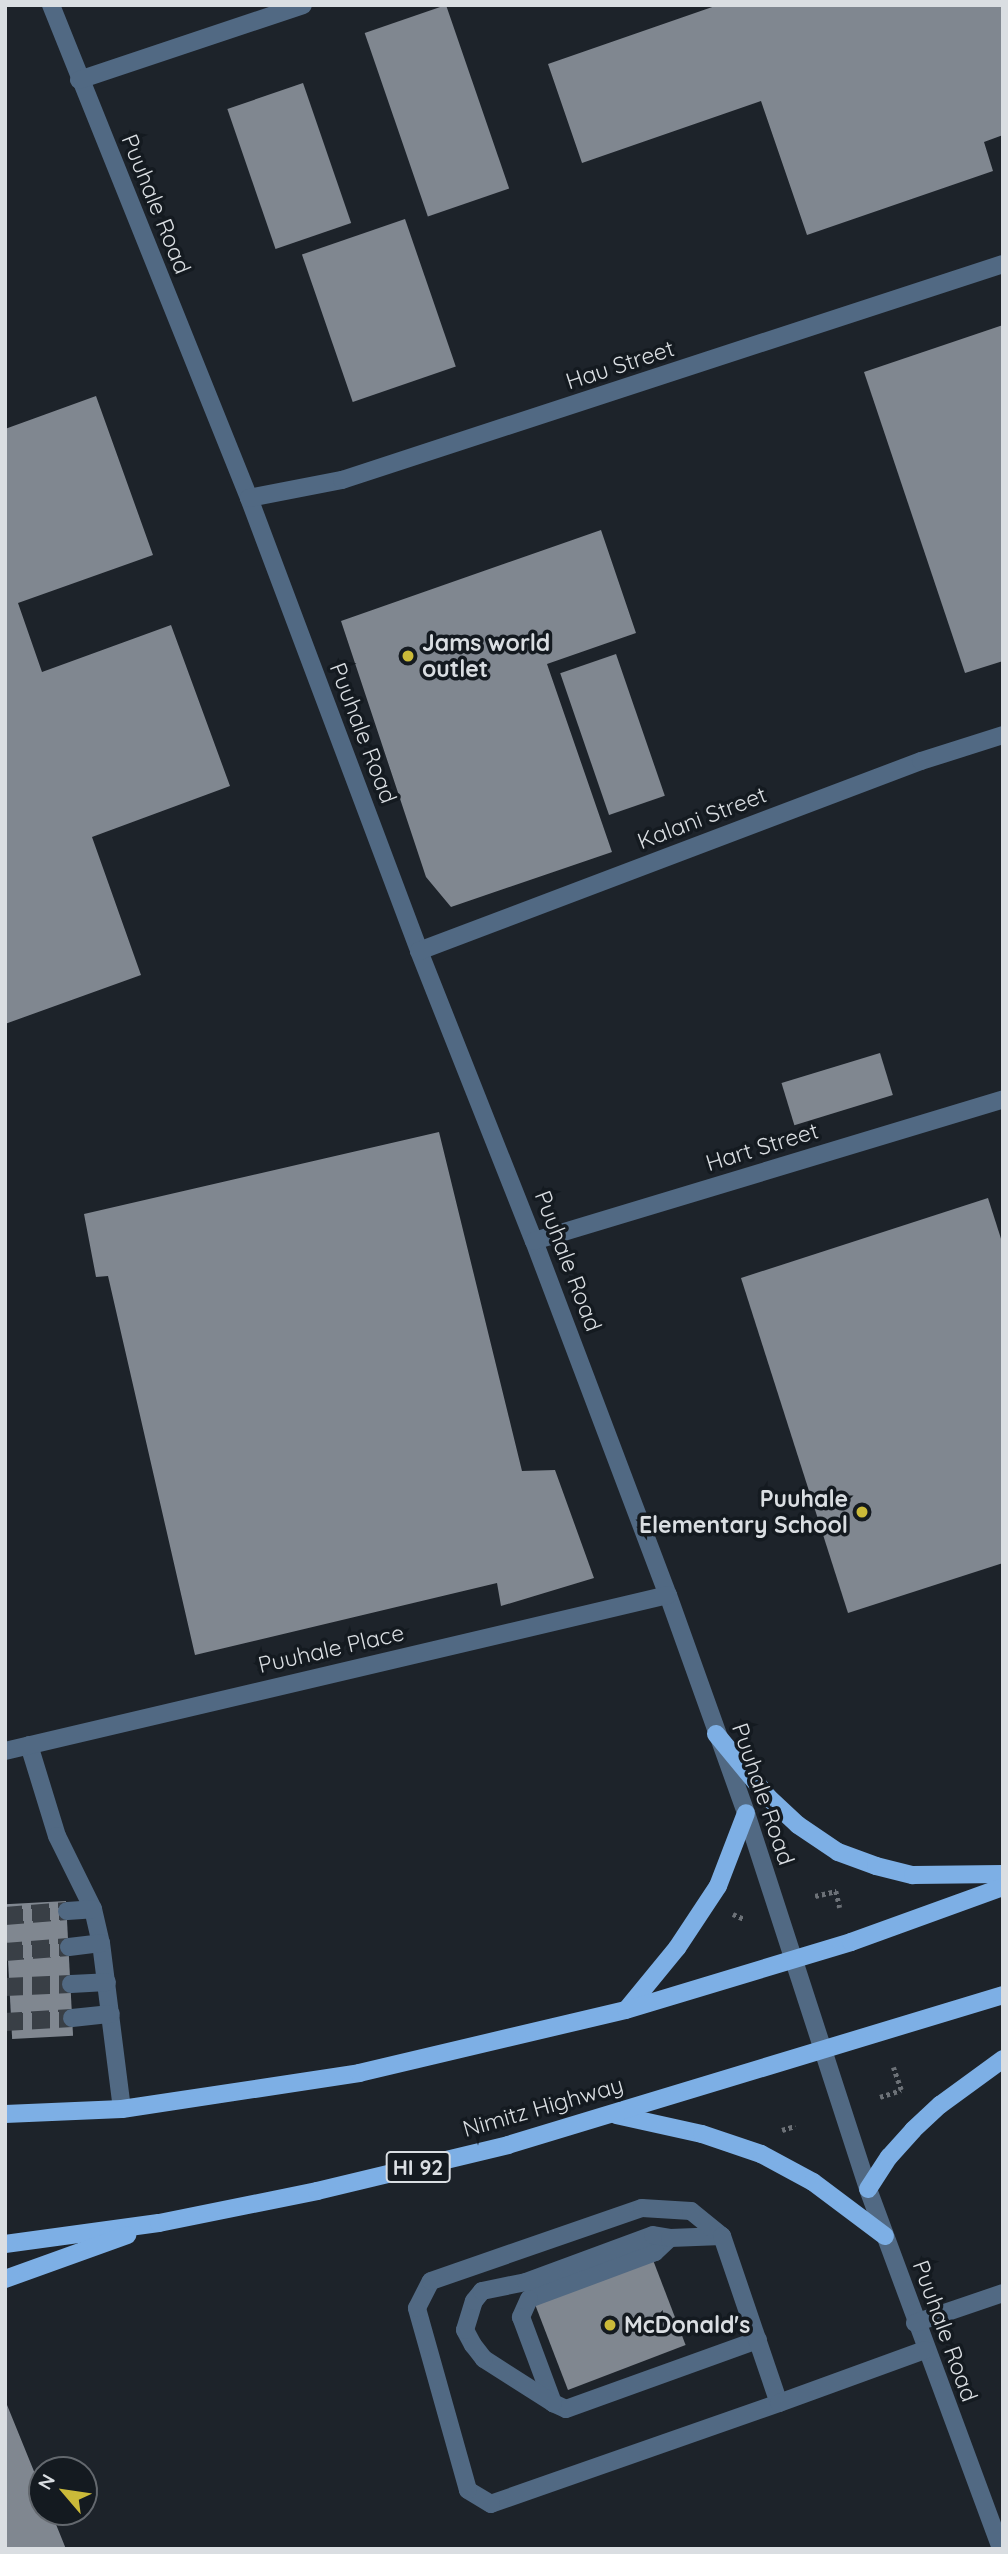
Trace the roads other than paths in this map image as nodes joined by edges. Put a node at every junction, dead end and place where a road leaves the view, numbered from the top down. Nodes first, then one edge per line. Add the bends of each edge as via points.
1 (51, 5) edge
2 (303, 5) edge
3 (79, 80) junction
4 (1003, 264) edge
5 (249, 498) junction
6 (1003, 735) edge
7 (419, 951) junction
8 (1003, 1099) edge
9 (534, 1241) junction
10 (668, 1595) junction
11 (716, 1734) junction
12 (29, 1745) junction
13 (5, 1751) edge
14 (746, 1813) junction
15 (1003, 1874) edge
16 (1003, 1887) edge
17 (93, 1909) junction
18 (67, 1911) tunnel mouth
19 (101, 1944) junction
20 (69, 1947) tunnel mouth
21 (792, 1958) junction
22 (107, 1982) junction
23 (71, 1984) tunnel mouth
24 (1003, 1995) edge
25 (626, 2010) junction
26 (111, 2014) junction
27 (72, 2018) tunnel mouth
28 (821, 2049) junction
29 (1003, 2059) edge
30 (122, 2109) junction
31 (5, 2114) edge
32 (612, 2114) junction
33 (868, 2189) junction
34 (159, 2223) junction
35 (722, 2236) junction
36 (885, 2236) junction
37 (670, 2238) junction
38 (5, 2244) edge
39 (5, 2279) edge
40 (1003, 2293) edge
41 (915, 2323) junction
42 (758, 2340) junction
43 (925, 2350) junction
44 (553, 2403) junction
45 (779, 2403) junction
46 (1001, 2549) edge

1 - 3 street, Puuhale Road
2 - 3 street
3 - 5 street, Puuhale Road
4 - 5 street, Hau Street via 342,480
5 - 7 street, Puuhale Road
6 - 7 street, Kalani Street via 921,761
7 - 9 street, Puuhale Road
8 - 9 street, Hart Street
9 - 10 street, Puuhale Road
10 - 11 street, Puuhale Road
10 - 12 street, Puuhale Place
11 - 14 street, Puuhale Road
11 - 15 main road via 768,1797 838,1852 913,1875
12 - 13 street, Puuhale Place
12 - 17 street via 57,1836
14 - 21 street, Puuhale Road
14 - 25 main road via 718,1886 677,1948
16 - 21 main road via 851,1942
17 - 18 street
17 - 19 street
19 - 20 street
19 - 22 street
21 - 25 main road
21 - 28 street, Puuhale Road
22 - 23 street
22 - 26 street
24 - 28 main road, Nimitz Highway / HI 92
25 - 30 main road via 359,2073
26 - 27 street
26 - 30 street
28 - 32 main road, Nimitz Highway / HI 92
28 - 33 street, Puuhale Road
29 - 33 main road via 914,2130
30 - 31 main road
32 - 34 main road, Nimitz Highway / HI 92 via 508,2145 317,2191
32 - 36 main road via 702,2134 761,2154 813,2182
33 - 36 street, Puuhale Road
34 - 38 main road, Nimitz Highway / HI 92
34 - 39 main road
35 - 37 street
35 - 42 street
35 - 45 street via 691,2211 642,2208 430,2281 417,2308 468,2490 491,2504
36 - 41 street, Puuhale Road
37 - 44 street via 654,2252 529,2299 521,2317
37 - 44 street via 653,2235 526,2282 482,2291 474,2301 465,2330 472,2345 485,2359
40 - 41 street
41 - 43 street, Puuhale Road
42 - 44 street via 566,2409
42 - 45 street
43 - 45 street
43 - 46 street, Puuhale Road

